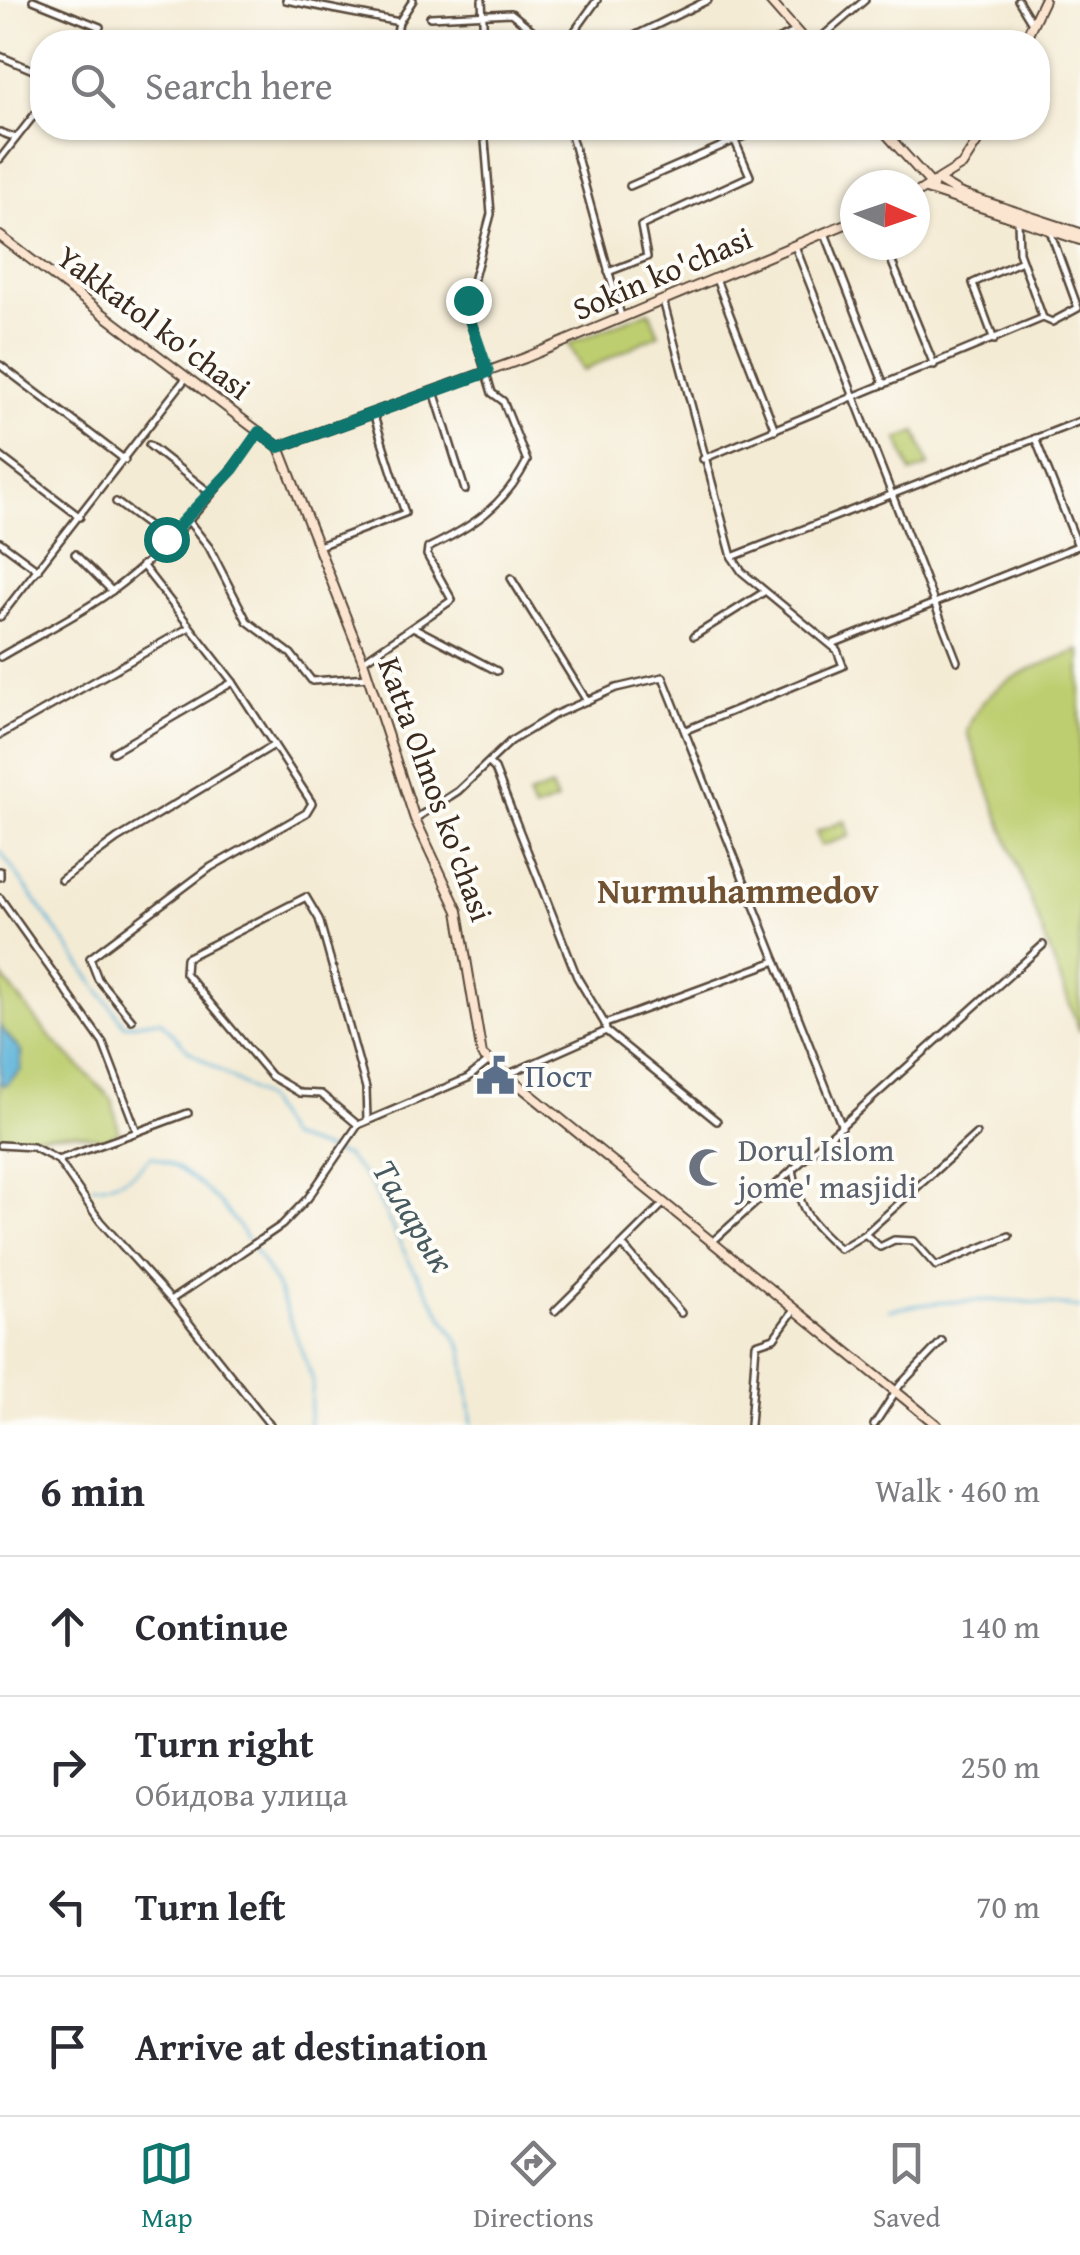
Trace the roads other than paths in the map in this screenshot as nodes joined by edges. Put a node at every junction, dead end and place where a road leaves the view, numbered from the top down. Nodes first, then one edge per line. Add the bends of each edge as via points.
1 (33, 0) edge
2 (286, 0) edge
3 (413, 0) edge
4 (482, 0) edge
5 (597, 0) edge
6 (708, 0) edge
7 (770, 0) edge
8 (865, 0) edge
9 (1018, 0) edge
10 (1044, 0) edge
11 (485, 15) junction
12 (430, 17) dead end
13 (399, 22) junction
14 (1032, 25) junction
15 (98, 30) edge
16 (397, 30) edge
17 (484, 30) edge
18 (533, 30) edge
19 (576, 30) edge
20 (644, 30) edge
21 (796, 30) edge
22 (830, 30) edge
23 (1030, 30) edge
24 (0, 56) edge
25 (30, 69) edge
26 (30, 120) edge
27 (0, 132) edge
28 (16, 138) junction
29 (485, 140) edge
30 (572, 140) edge
31 (892, 140) edge
32 (978, 140) edge
33 (735, 141) joint
34 (0, 160) edge
35 (630, 186) dead end
36 (933, 186) junction
37 (930, 187) edge
38 (1018, 221) junction
39 (840, 226) edge
40 (1049, 231) junction
41 (825, 232) junction
42 (0, 236) edge
43 (1080, 237) edge
44 (795, 246) junction
45 (891, 260) edge
46 (1022, 261) junction
47 (608, 272) junction
48 (715, 278) junction
49 (663, 300) junction
50 (620, 316) junction
51 (1043, 318) junction
52 (994, 340) junction
53 (0, 365) edge
54 (934, 365) junction
55 (488, 372) junction
56 (186, 378) junction
57 (884, 385) junction
58 (434, 391) junction
59 (853, 398) junction
60 (372, 413) junction
61 (1080, 421) edge
62 (775, 430) junction
63 (259, 432) junction
64 (1035, 438) junction
65 (149, 445) dead end
66 (279, 447) junction
67 (0, 456) edge
68 (704, 458) junction
69 (125, 460) junction
70 (465, 490) dead end
71 (210, 493) junction
72 (891, 496) junction
73 (116, 502) dead end
74 (80, 517) junction
75 (186, 518) junction
76 (166, 539) junction
77 (0, 542) edge
78 (1079, 546) edge
79 (317, 547) junction
80 (75, 554) dead end
81 (732, 558) junction
82 (142, 566) junction
83 (39, 570) junction
84 (511, 578) dead end
85 (112, 591) junction
86 (764, 592) junction
87 (934, 602) junction
88 (0, 617) edge
89 (413, 627) junction
90 (188, 628) junction
91 (694, 636) dead end
92 (831, 644) junction
93 (0, 657) edge
94 (363, 661) junction
95 (956, 661) dead end
96 (497, 672) dead end
97 (368, 677) junction
98 (233, 682) junction
99 (587, 701) junction
100 (686, 730) junction
101 (0, 735) edge
102 (274, 745) junction
103 (113, 752) dead end
104 (488, 763) junction
105 (415, 819) junction
106 (61, 880) dead end
107 (0, 898) edge
108 (1044, 945) dead end
109 (776, 961) junction
110 (132, 1020) dead end
111 (605, 1028) junction
112 (489, 1061) junction
113 (509, 1074) junction
114 (188, 1112) dead end
115 (367, 1120) junction
116 (717, 1121) dead end
117 (358, 1125) junction
118 (842, 1127) junction
119 (136, 1132) junction
120 (976, 1134) dead end
121 (0, 1145) edge
122 (58, 1160) junction
123 (793, 1169) junction
124 (663, 1203) junction
125 (865, 1234) junction
126 (1010, 1236) dead end
127 (712, 1242) junction
128 (622, 1246) junction
129 (172, 1300) junction
130 (555, 1310) dead end
131 (794, 1310) junction
132 (681, 1313) dead end
133 (942, 1341) dead end
134 (894, 1392) junction
135 (270, 1425) edge
136 (750, 1425) edge
137 (874, 1425) edge
138 (937, 1425) edge

1 - 15 street
2 - 13 street
3 - 13 street
4 - 11 street
5 - 19 street
6 - 20 street
7 - 21 street
8 - 22 street
9 - 14 street
10 - 14 street
11 - 12 street
11 - 17 street
11 - 18 street via 511,13
13 - 16 street
14 - 23 street
24 - 25 street
26 - 28 street
27 - 28 street
28 - 34 street
29 - 55 street via 491,214 468,300
30 - 47 street
31 - 36 street
32 - 36 street via 962,166
33 - 35 street
33 - 47 street via 750,176 640,226 647,257
36 - 37 street
36 - 38 street
36 - 43 street
38 - 40 street
38 - 46 street
39 - 41 street, Sokin ko'chasi
40 - 43 street
40 - 51 street via 1078,308 1052,322
41 - 44 street, Sokin ko'chasi
41 - 57 street
42 - 56 street, Yakkatol ko'chasi
44 - 48 street, Sokin ko'chasi
44 - 59 street
45 - 54 street
46 - 51 street
46 - 52 street via 973,282
47 - 50 street
48 - 49 street, Sokin ko'chasi
48 - 62 street
49 - 50 street, Sokin ko'chasi
49 - 68 street
50 - 55 street, Sokin ko'chasi
51 - 52 street
52 - 54 street
53 - 69 street
54 - 57 street
55 - 58 street, Sokin ko'chasi
55 - 89 street via 527,461 514,486 476,525 428,548 452,600
56 - 63 street, Yakkatol ko'chasi
56 - 69 street
57 - 59 street
58 - 60 street, Sokin ko'chasi
58 - 70 street
59 - 62 street
59 - 72 street
60 - 66 street, Sokin ko'chasi
60 - 79 street via 405,513
61 - 64 street
62 - 68 street
63 - 66 street, Yakkatol ko'chasi
63 - 71 street
64 - 72 street
64 - 78 street
65 - 71 street
66 - 79 street, Katta Olmos ko'chasi
67 - 74 street
68 - 81 street
69 - 74 street
71 - 75 street
72 - 81 street
72 - 87 street
73 - 76 street
74 - 83 street
75 - 76 street
75 - 97 street via 248,621 291,654 312,681
76 - 82 street
77 - 83 street
78 - 87 street
79 - 94 street, Katta Olmos ko'chasi
80 - 85 street
81 - 86 street
82 - 85 street
82 - 90 street
83 - 88 street
84 - 99 street
85 - 93 street
86 - 91 street
86 - 92 street
87 - 92 street
87 - 95 street
89 - 94 street
89 - 96 street
90 - 98 street
90 - 101 street
92 - 100 street via 842,666
94 - 97 street, Katta Olmos ko'chasi
97 - 105 street, Katta Olmos ko'chasi
98 - 102 street
98 - 103 street
99 - 100 street via 658,675
99 - 104 street via 511,741
100 - 109 street
102 - 106 street
102 - 110 street via 312,803 306,813 212,867 90,958 98,979
104 - 105 street
104 - 111 street via 577,978
105 - 112 street, Katta Olmos ko'chasi via 458,911 476,1035
107 - 119 street via 103,1043
108 - 118 street
109 - 111 street
109 - 118 street
111 - 113 street
111 - 116 street
112 - 113 street
112 - 115 street via 468,1078
113 - 124 street
114 - 119 street
115 - 117 street
115 - 117 street via 366,1088 319,919 306,897 186,958 185,973 270,1076 300,1093 321,1094
117 - 129 street via 282,1225
118 - 123 street
119 - 122 street
120 - 125 street
121 - 122 street via 33,1147
122 - 129 street via 100,1221
123 - 125 street via 798,1204 814,1226 840,1249
123 - 127 street
124 - 127 street
124 - 128 street
125 - 126 street via 880,1247 914,1241 936,1266
127 - 131 street
128 - 130 street
128 - 132 street
129 - 135 street
131 - 134 street
131 - 136 street via 774,1338 756,1344
133 - 134 street
134 - 137 street
134 - 138 street

